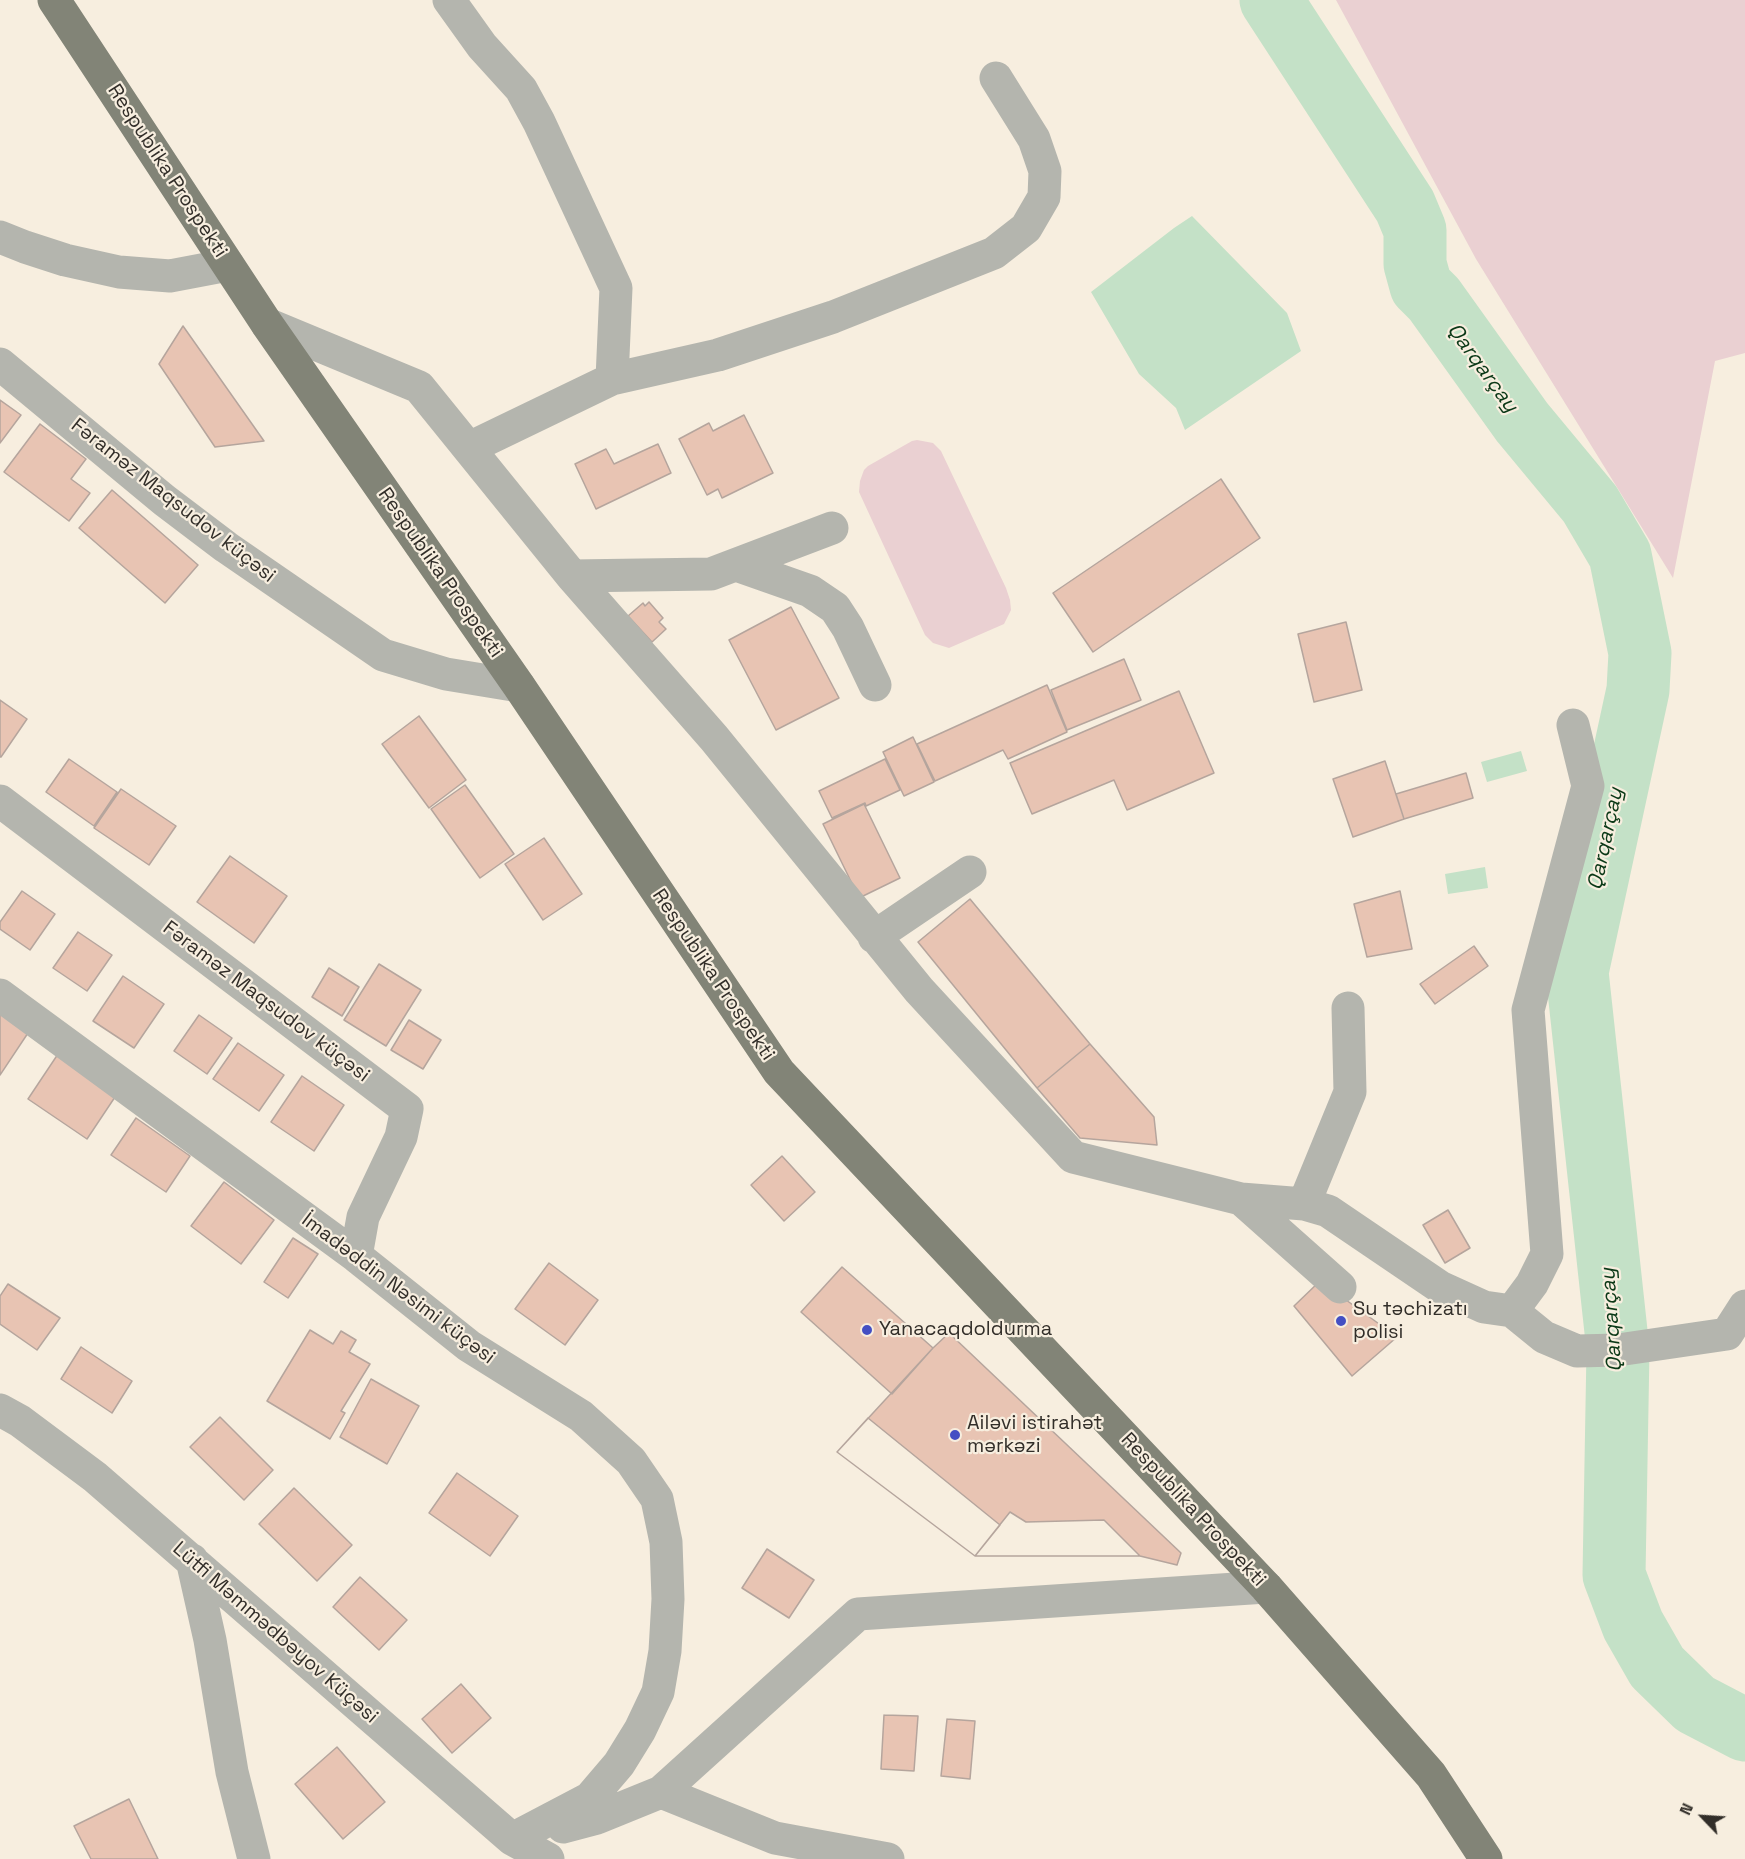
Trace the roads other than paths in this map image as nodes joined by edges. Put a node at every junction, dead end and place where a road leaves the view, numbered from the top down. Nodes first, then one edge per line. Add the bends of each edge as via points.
1 (54, 0) edge
2 (449, 0) edge
3 (996, 78) dead end
4 (0, 237) edge
5 (228, 265) junction
6 (267, 324) junction
7 (0, 364) edge
8 (612, 379) junction
9 (469, 448) junction
10 (832, 528) dead end
11 (736, 565) junction
12 (572, 576) junction
13 (875, 685) dead end
14 (519, 686) junction
15 (1573, 725) dead end
16 (0, 801) edge
17 (970, 872) dead end
18 (874, 937) junction
19 (0, 995) edge
20 (1348, 1008) dead end
21 (1241, 1199) junction
22 (1304, 1204) junction
23 (356, 1256) junction
24 (1340, 1287) dead end
25 (1745, 1306) edge
26 (1512, 1311) junction
27 (0, 1410) edge
28 (192, 1560) junction
29 (1266, 1587) junction
30 (661, 1792) junction
31 (512, 1839) junction
32 (254, 1859) edge
33 (548, 1859) edge
34 (888, 1859) edge
35 (1486, 1859) edge

1 - 5 main road, Respublika Prospekti
2 - 8 street via 482,46 521,89 616,288
3 - 8 street via 1034,139 1045,171 1044,197 1026,228 994,253 833,317 718,355
4 - 5 street via 65,260 120,272 170,276
5 - 6 main road, Respublika Prospekti
6 - 9 street via 419,387
6 - 14 main road, Respublika Prospekti
7 - 14 street, Fəraməz Maqsudov küçəsi via 226,548 383,655 446,674
8 - 9 street
9 - 12 street
10 - 11 street
11 - 12 street via 711,574
11 - 13 street via 810,591 835,608
12 - 18 street via 714,738
14 - 29 main road, Respublika Prospekti via 779,1072
15 - 26 street via 1588,786 1528,1010 1547,1254
16 - 23 street, Fəraməz Maqsudov küçəsi via 407,1109 401,1137 363,1217
17 - 18 street
18 - 21 street via 1073,1156
19 - 23 street, İmadəddin Nəsimi küçəsi
20 - 22 street via 1350,1092
21 - 22 street
21 - 24 street
22 - 26 street via 1328,1211 1440,1287 1484,1307
23 - 31 street, İmadəddin Nəsimi küçəsi via 469,1346 580,1416 631,1461 657,1499 666,1542 668,1599 658,1692 619,1764 590,1798
25 - 26 street via 1727,1334 1618,1350 1577,1351 1544,1337
27 - 28 street, Lütfi Məmmədbəyov Küçəsi via 95,1477
28 - 31 street, Lütfi Məmmədbəyov Küçəsi
28 - 32 street via 232,1772
29 - 30 street via 858,1614
29 - 35 main road, Respublika Prospekti via 1431,1775
30 - 31 street via 597,1818
30 - 34 street via 775,1838
31 - 33 street, Lütfi Məmmədbəyov Küçəsi

